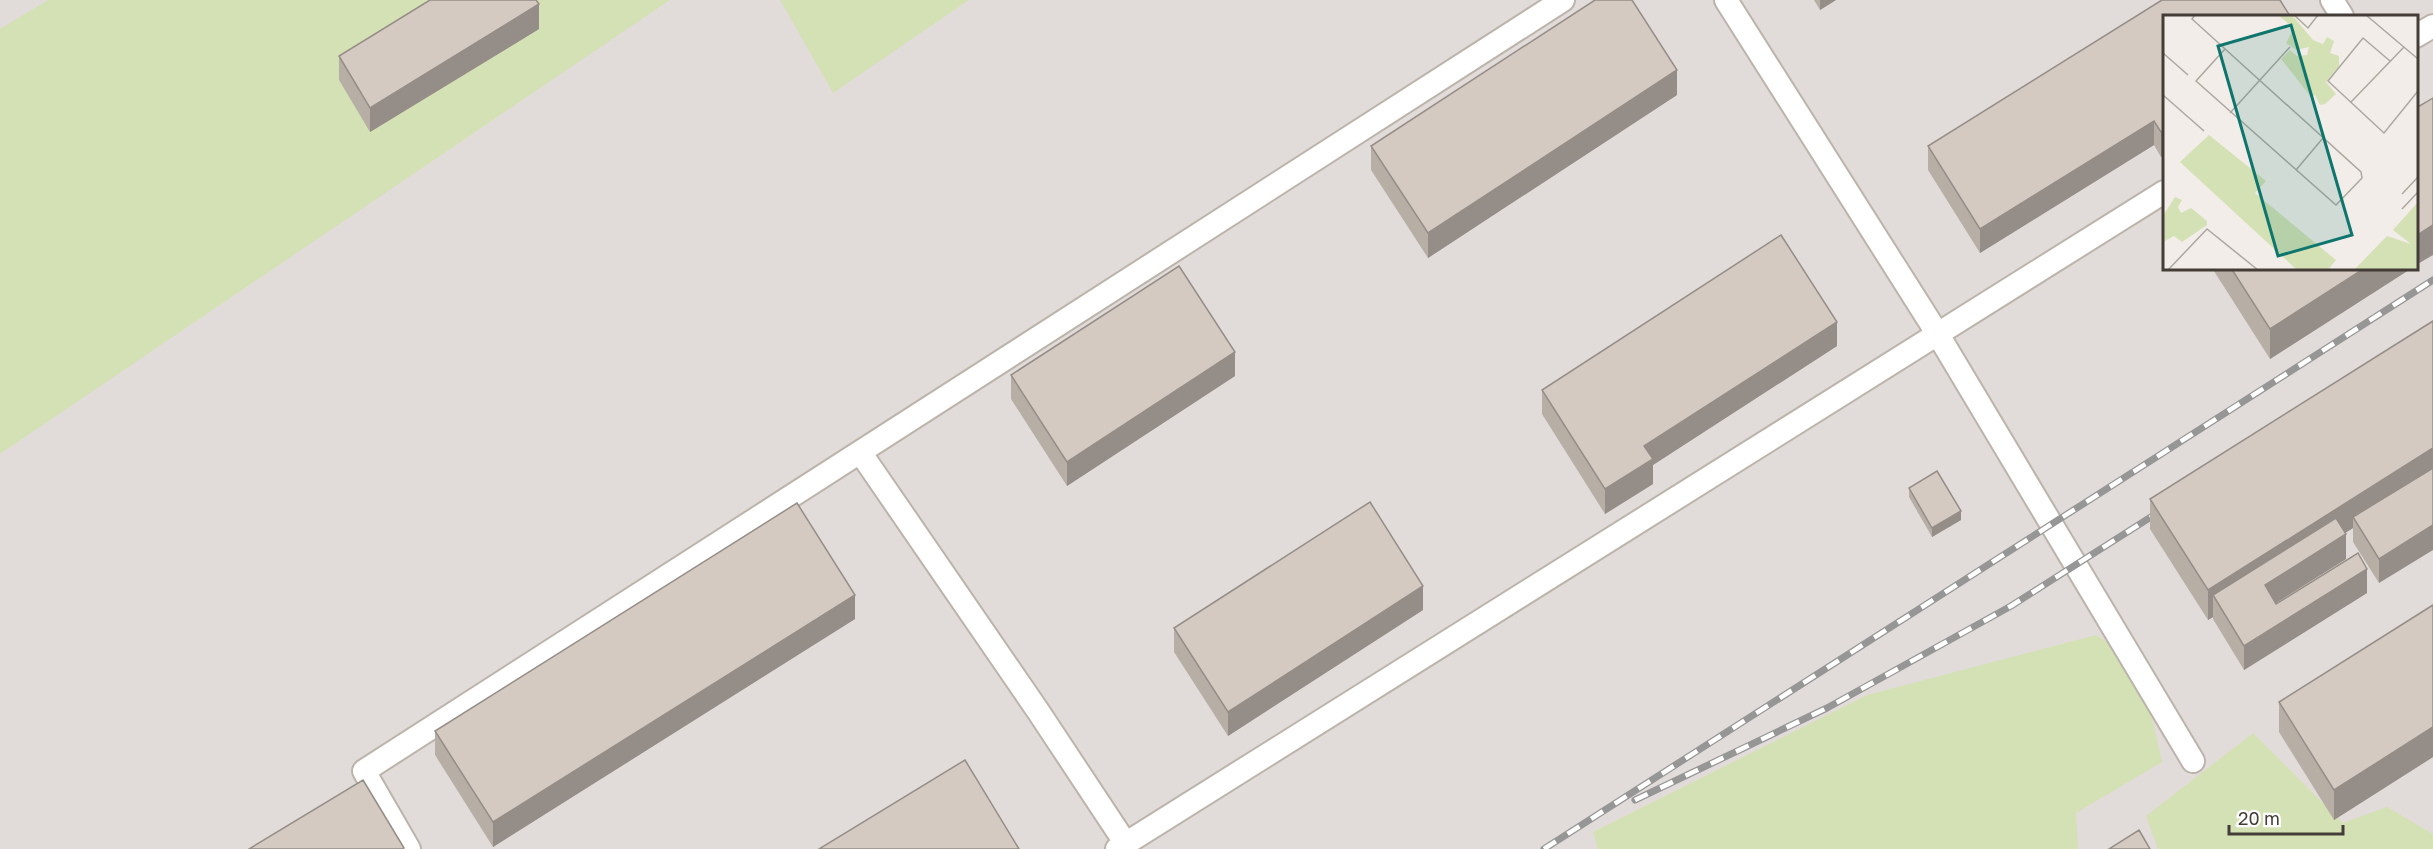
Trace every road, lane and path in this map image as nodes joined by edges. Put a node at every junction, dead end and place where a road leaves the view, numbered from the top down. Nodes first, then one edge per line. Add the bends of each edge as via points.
1 (1563, 0) edge
2 (1726, 0) edge
3 (2332, 0) edge
4 (2341, 15) edge
5 (2433, 26) edge
6 (2418, 35) edge
7 (2163, 193) edge
8 (1937, 333) junction
9 (860, 452) junction
10 (2193, 761) dead end
11 (1121, 846) edge
12 (409, 849) edge

1 - 9 lane
2 - 8 lane
3 - 4 lane
5 - 6 lane
7 - 8 lane
8 - 10 lane
8 - 11 lane
9 - 11 lane via 1038,711
9 - 12 lane via 364,771

